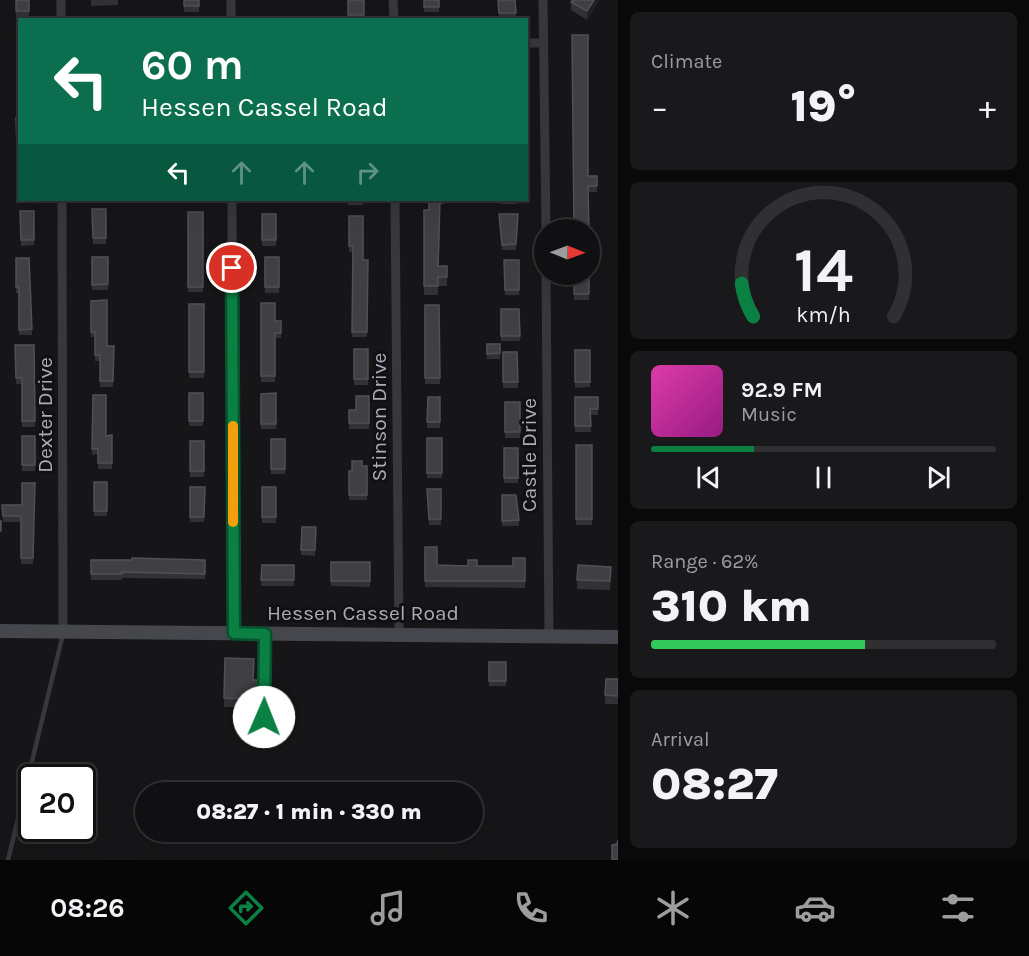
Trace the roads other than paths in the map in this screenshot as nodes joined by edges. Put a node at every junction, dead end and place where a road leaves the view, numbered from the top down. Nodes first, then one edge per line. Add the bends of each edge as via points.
1 (61, 0) edge
2 (231, 0) edge
3 (393, 0) edge
4 (543, 0) edge
5 (61, 18) edge
6 (231, 18) edge
7 (394, 18) edge
8 (528, 43) edge
9 (544, 43) junction
10 (62, 201) edge
11 (232, 201) edge
12 (395, 201) edge
13 (546, 219) edge
14 (546, 285) edge
15 (0, 631) edge
16 (63, 631) junction
17 (234, 633) junction
18 (265, 634) junction
19 (399, 634) junction
20 (549, 636) junction
21 (618, 637) edge
22 (249, 725) dead end
23 (8, 860) edge

1 - 5 street
2 - 6 street
3 - 7 street
4 - 9 street
8 - 9 street
9 - 13 street
10 - 16 street, Dexter Drive
11 - 17 street
12 - 19 street, Stinson Drive
14 - 20 street, Castle Drive
15 - 16 main road, Hessen Cassel Road
16 - 17 main road, Hessen Cassel Road
16 - 23 lane
17 - 18 main road, Hessen Cassel Road
18 - 19 main road, Hessen Cassel Road
18 - 22 lane via 264,717 262,722
19 - 20 main road, Hessen Cassel Road
20 - 21 main road, Hessen Cassel Road

